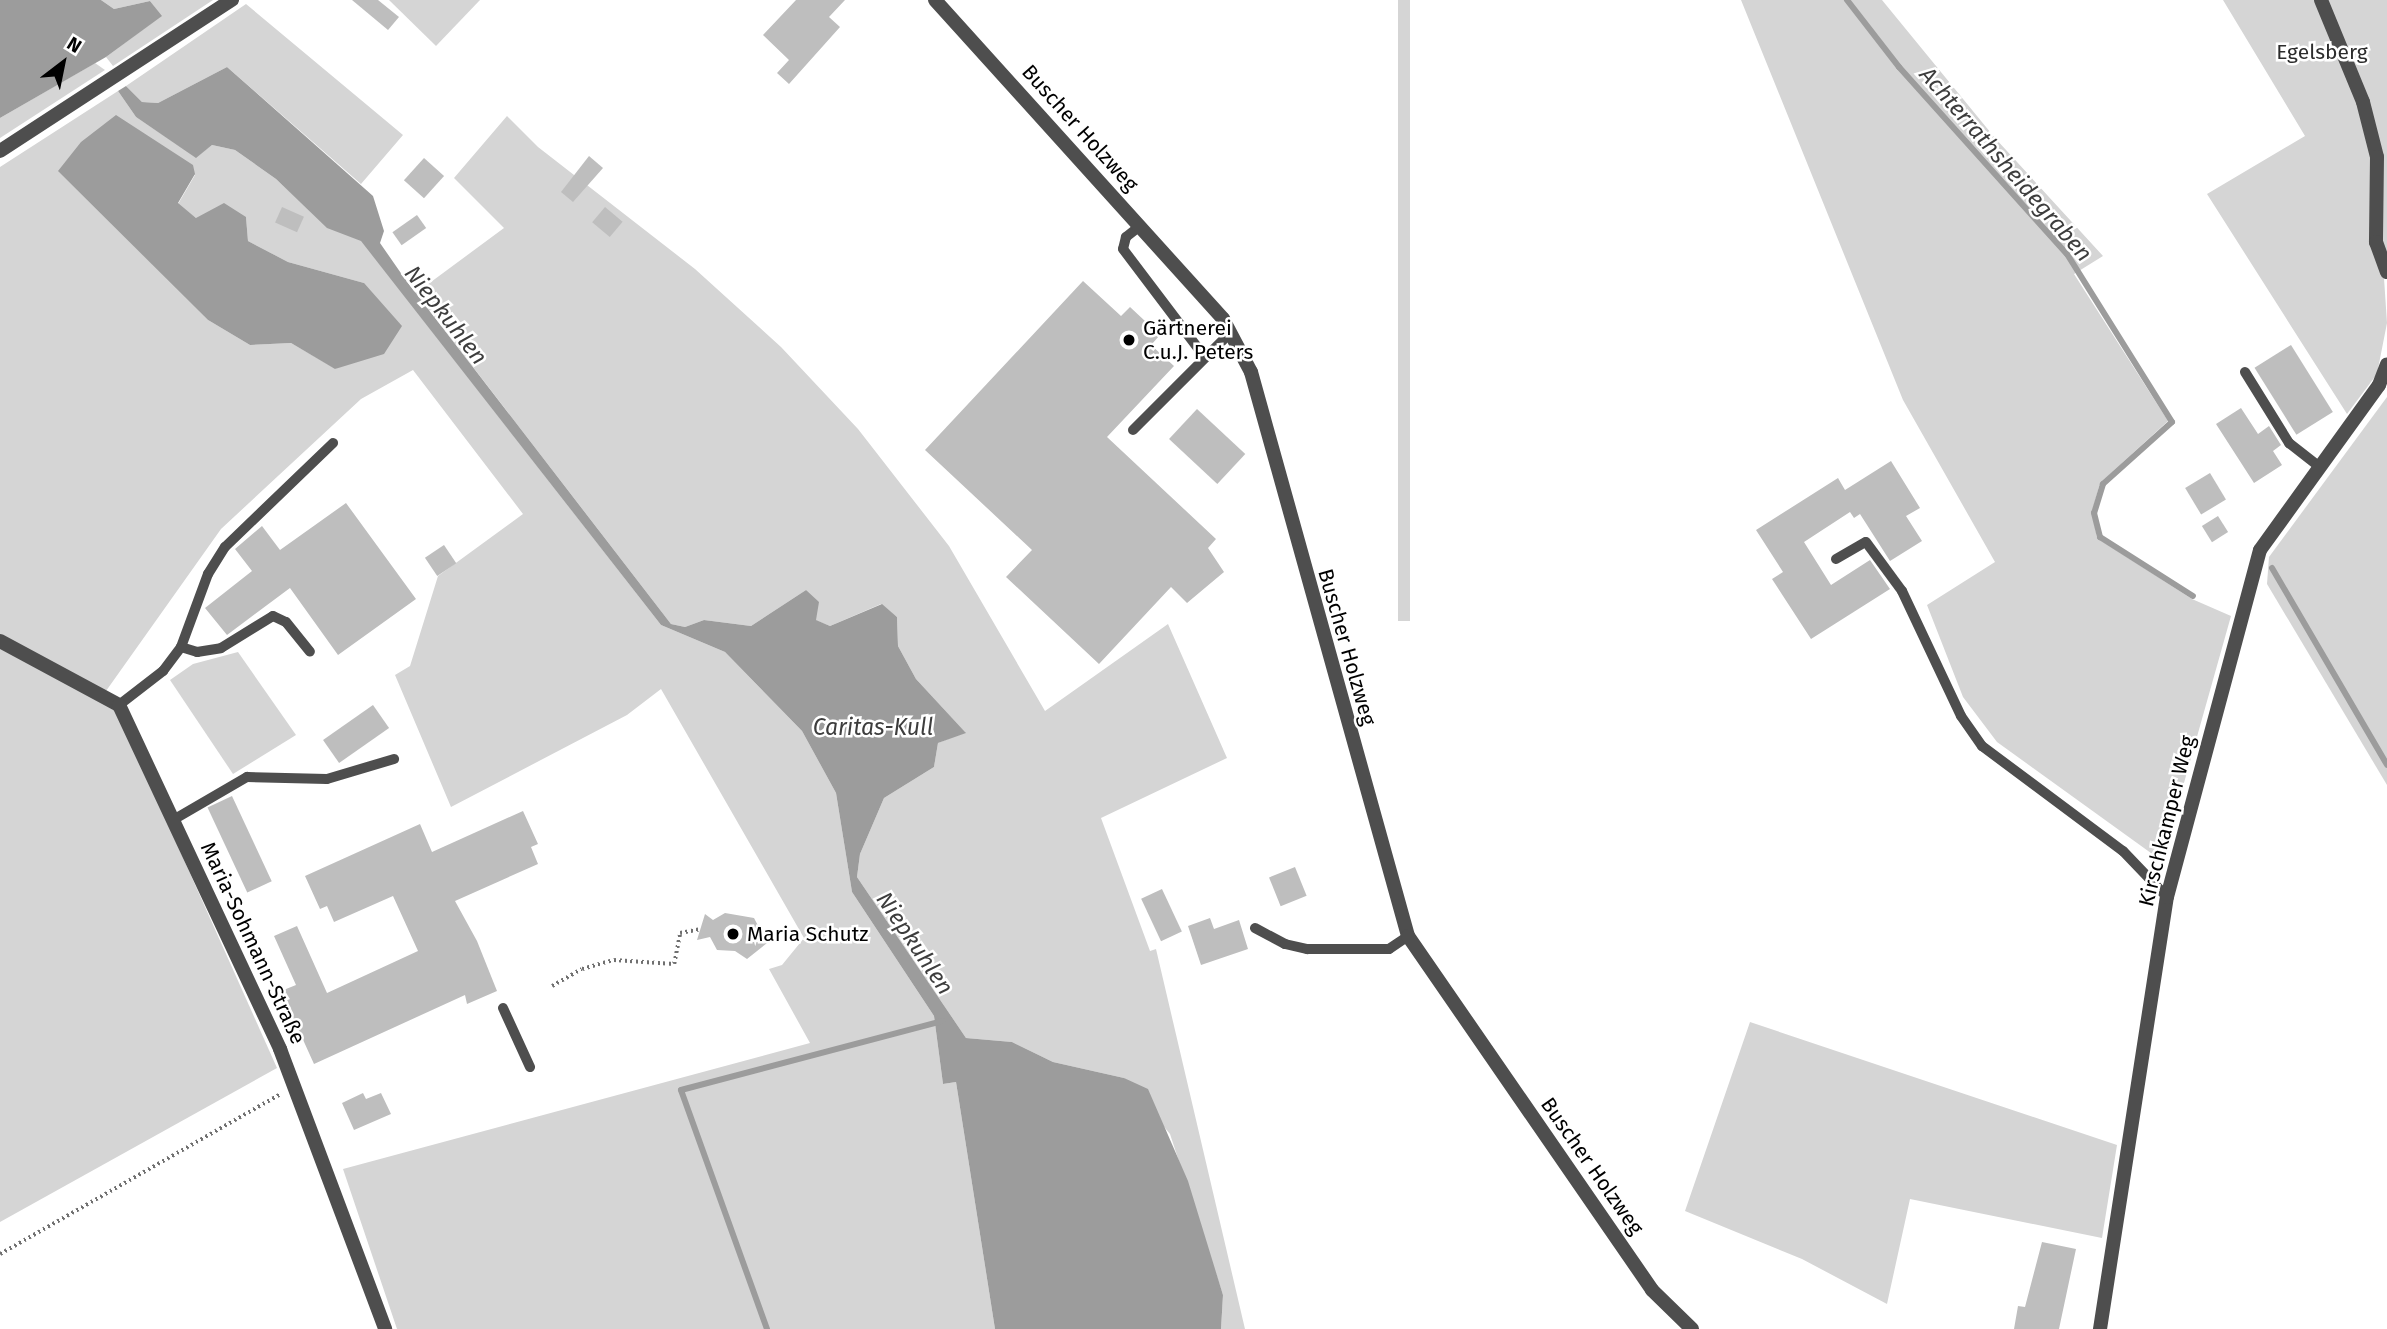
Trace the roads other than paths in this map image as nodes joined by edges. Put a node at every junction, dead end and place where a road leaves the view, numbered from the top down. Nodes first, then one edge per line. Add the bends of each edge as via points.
1 (233, 0) edge
2 (935, 0) edge
3 (2321, 0) edge
4 (0, 151) edge
5 (1140, 226) junction
6 (2387, 272) edge
7 (1230, 333) junction
8 (1204, 356) junction
9 (2387, 364) edge
10 (2245, 372) dead end
11 (1133, 430) dead end
12 (333, 443) dead end
13 (2320, 467) junction
14 (1836, 559) dead end
15 (0, 641) edge
16 (181, 647) junction
17 (310, 652) dead end
18 (119, 705) junction
19 (394, 759) dead end
20 (173, 820) junction
21 (2167, 897) junction
22 (1255, 928) dead end
23 (1408, 936) junction
24 (503, 1008) dead end
25 (530, 1067) dead end
26 (385, 1329) edge
27 (1692, 1329) edge
28 (2101, 1329) edge

1 - 4 street
2 - 5 street, Buscher Holzweg
3 - 6 street via 2363,102 2377,157 2376,242
5 - 7 street, Buscher Holzweg
5 - 8 lane via 1126,237 1123,249
7 - 8 lane
7 - 23 street, Buscher Holzweg via 1251,372
8 - 11 lane
9 - 13 street, Kirschkamper Weg via 2379,385
10 - 13 lane via 2289,443
12 - 16 lane via 225,547 208,574
13 - 21 street, Kirschkamper Weg via 2260,550
14 - 21 lane via 1866,542 1902,591 1961,716 1982,746 2123,851
15 - 18 street
16 - 17 lane via 197,652 220,648 272,615 286,622
16 - 18 lane via 163,671
18 - 20 street, Maria-Sohmann-Straße
19 - 20 lane via 337,778 247,778
20 - 26 street, Maria-Sohmann-Straße via 295,1087
21 - 28 street, Kirschkamper Weg
22 - 23 lane via 1285,944 1307,949 1389,948
23 - 27 street, Buscher Holzweg via 1652,1290
24 - 25 lane

